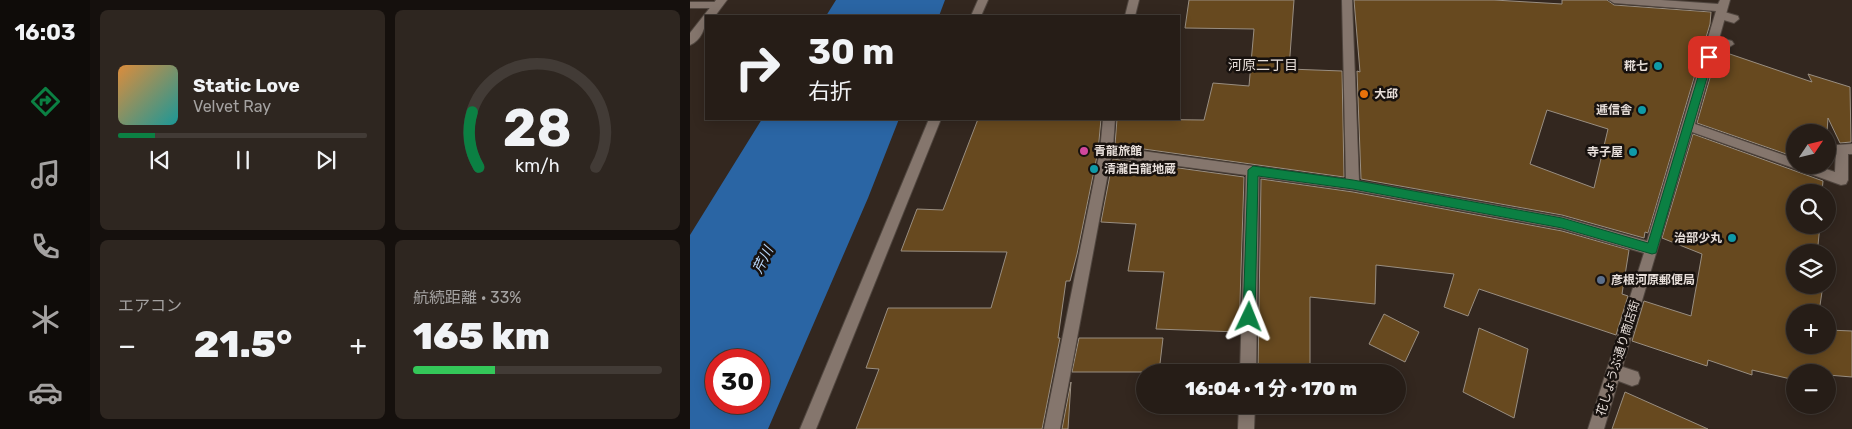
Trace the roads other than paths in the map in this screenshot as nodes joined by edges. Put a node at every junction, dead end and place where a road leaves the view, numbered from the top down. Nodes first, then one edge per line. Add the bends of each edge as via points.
1 (983, 0) edge
2 (1134, 0) edge
3 (1347, 0) edge
4 (1614, 0) edge
5 (720, 2) edge
6 (690, 5) edge
7 (1723, 8) edge
8 (710, 15) edge
9 (976, 15) edge
10 (1130, 15) edge
11 (1734, 19) dead end
12 (705, 21) edge
13 (1714, 40) junction
14 (690, 41) edge
15 (1728, 44) dead end
16 (935, 120) edge
17 (1109, 120) edge
18 (1688, 126) junction
19 (1852, 149) edge
20 (1106, 151) junction
21 (1786, 161) edge
22 (1253, 170) junction
23 (1824, 174) edge
24 (1353, 185) junction
25 (1652, 249) junction
26 (1248, 364) edge
27 (1614, 372) junction
28 (1632, 378) dead end
29 (1247, 414) edge
30 (808, 429) edge
31 (1052, 429) edge
32 (1246, 429) edge
33 (1596, 429) edge

1 - 9 street
2 - 10 street
3 - 24 street
4 - 7 street
5 - 6 street
5 - 8 street
7 - 11 street
7 - 13 street, 花しょうぶ通り商店街
12 - 14 street
13 - 15 street
13 - 18 street, 花しょうぶ通り商店街
16 - 30 street
17 - 20 street
18 - 21 street
18 - 25 street, 花しょうぶ通り商店街
19 - 23 street via 1842,148 1841,180
20 - 22 street
20 - 31 street
22 - 24 street
22 - 26 street
24 - 25 street via 1562,223
25 - 27 street, 花しょうぶ通り商店街
27 - 28 street
27 - 33 street, 花しょうぶ通り商店街
29 - 32 street

